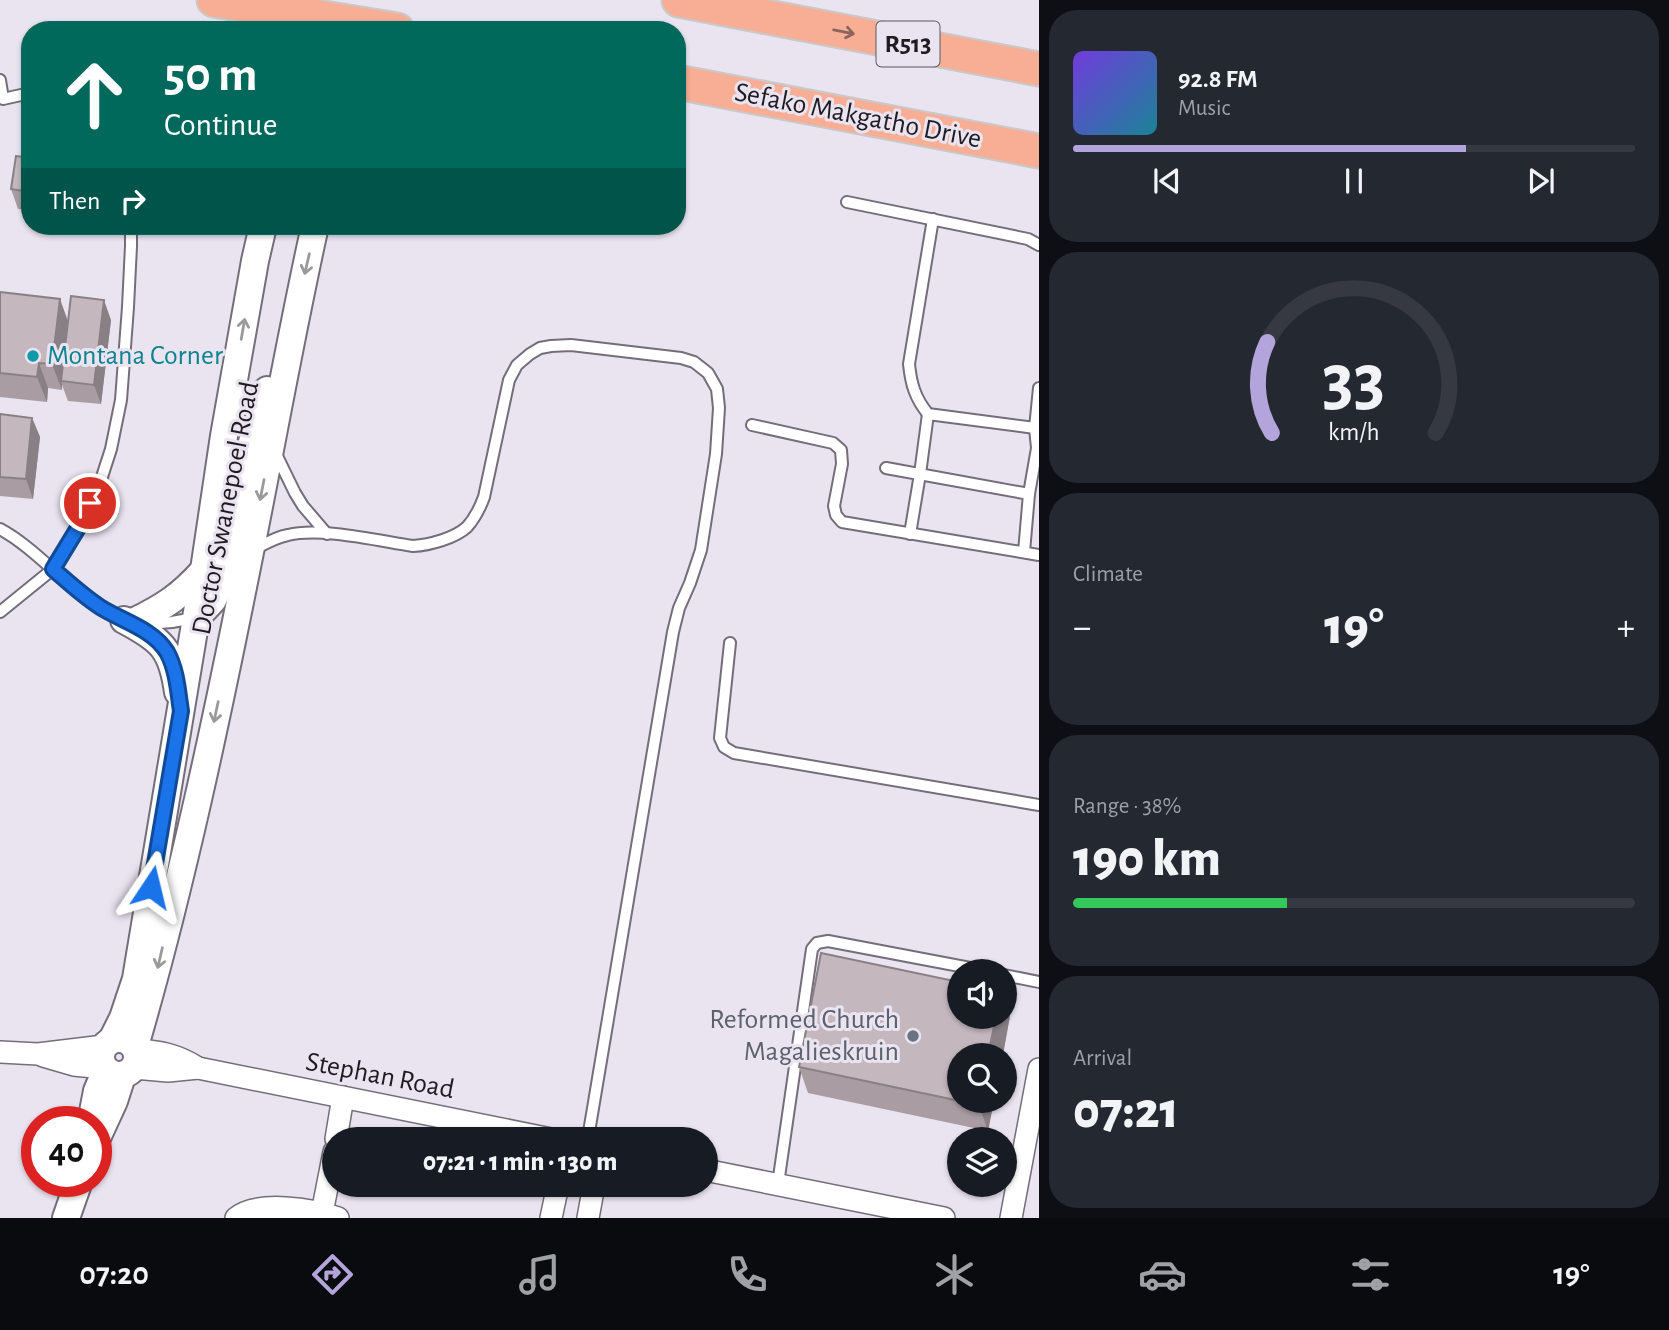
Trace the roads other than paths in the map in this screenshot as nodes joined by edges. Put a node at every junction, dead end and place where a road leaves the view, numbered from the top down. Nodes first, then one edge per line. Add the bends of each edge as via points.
1 (214, 0) edge
2 (679, 0) edge
3 (303, 21) edge
4 (1039, 69) edge
5 (0, 80) edge
6 (686, 84) edge
7 (21, 95) edge
8 (1039, 151) edge
9 (847, 202) dead end
10 (933, 219) junction
11 (131, 235) edge
12 (261, 235) edge
13 (313, 235) edge
14 (1039, 245) edge
15 (298, 302) junction
16 (1039, 388) edge
17 (928, 414) junction
18 (752, 425) dead end
19 (1037, 427) edge
20 (271, 443) junction
21 (886, 468) dead end
22 (920, 474) junction
23 (1029, 494) junction
24 (0, 529) edge
25 (327, 534) junction
26 (910, 534) junction
27 (250, 551) junction
28 (1024, 552) junction
29 (1039, 555) edge
30 (53, 569) junction
31 (204, 570) junction
32 (0, 612) edge
33 (195, 618) junction
34 (129, 621) junction
35 (730, 643) dead end
36 (181, 711) junction
37 (1039, 805) edge
38 (947, 964) edge
39 (1017, 978) edge
40 (1039, 982) edge
41 (0, 1052) edge
42 (119, 1058) junction
43 (1039, 1069) edge
44 (343, 1097) junction
45 (95, 1106) edge
46 (112, 1106) edge
47 (338, 1127) edge
48 (492, 1127) edge
49 (593, 1127) edge
50 (718, 1173) edge
51 (778, 1185) junction
52 (73, 1197) edge
53 (331, 1197) edge
54 (555, 1197) edge
55 (592, 1197) edge
56 (330, 1215) edge
57 (66, 1218) edge
58 (236, 1218) edge
59 (551, 1218) edge
60 (588, 1218) edge
61 (944, 1218) edge
62 (1011, 1218) edge

1 - 3 main road
2 -> 4 main road, R513
5 - 7 lane via 3,99
6 - 8 main road, Sefako Makgatho Drive
9 - 10 lane
10 - 14 lane
10 - 17 lane via 909,365 911,385
11 - 30 lane via 121,400 111,449 86,513
31 -> 12 street, Doctor Swanepoel Road
13 -> 15 street, Doctor Swanepoel Road
15 - 20 street, Doctor Swanepoel Road
15 - 33 street via 256,424 218,592
16 - 19 lane
17 - 19 lane
17 - 22 lane
18 - 26 lane via 833,443 841,450 842,464 836,515 842,522
19 - 23 lane
20 - 25 lane via 295,493
20 -> 27 street, Doctor Swanepoel Road
21 - 22 lane
22 - 23 lane
22 - 26 lane
23 - 28 lane
24 - 30 lane
25 - 27 lane via 291,534
25 - 49 lane via 414,546 428,545 465,528 484,497 509,380 517,365 540,348 571,345 681,358 708,373 717,389 716,454 701,550 673,632
26 - 28 lane
27 -> 42 street, Doctor Swanepoel Road via 156,975
28 - 29 lane
30 - 32 lane
30 - 34 lane via 101,608
31 - 33 street, Doctor Swanepoel Road
31 - 34 street via 173,601
33 - 34 lane via 149,624
33 - 36 street, Doctor Swanepoel Road
34 - 36 street via 166,650 173,663
35 - 37 lane via 720,738 734,753
36 - 42 street, Doctor Swanepoel Road
38 - 51 lane via 828,941 812,948
39 - 40 lane
41 - 42 street, Stephan Road
42 - 44 street, Stephan Road via 156,1051 198,1068
42 - 45 street, Doctor Swanepoel Road via 97,1091
42 - 46 street, Doctor Swanepoel Road
43 - 62 street
44 - 47 street
44 - 48 street, Stephan Road
50 - 51 street
51 - 61 street
52 - 57 street
53 - 56 street
54 - 59 street
55 - 60 street
56 - 58 street via 278,1208 246,1211

